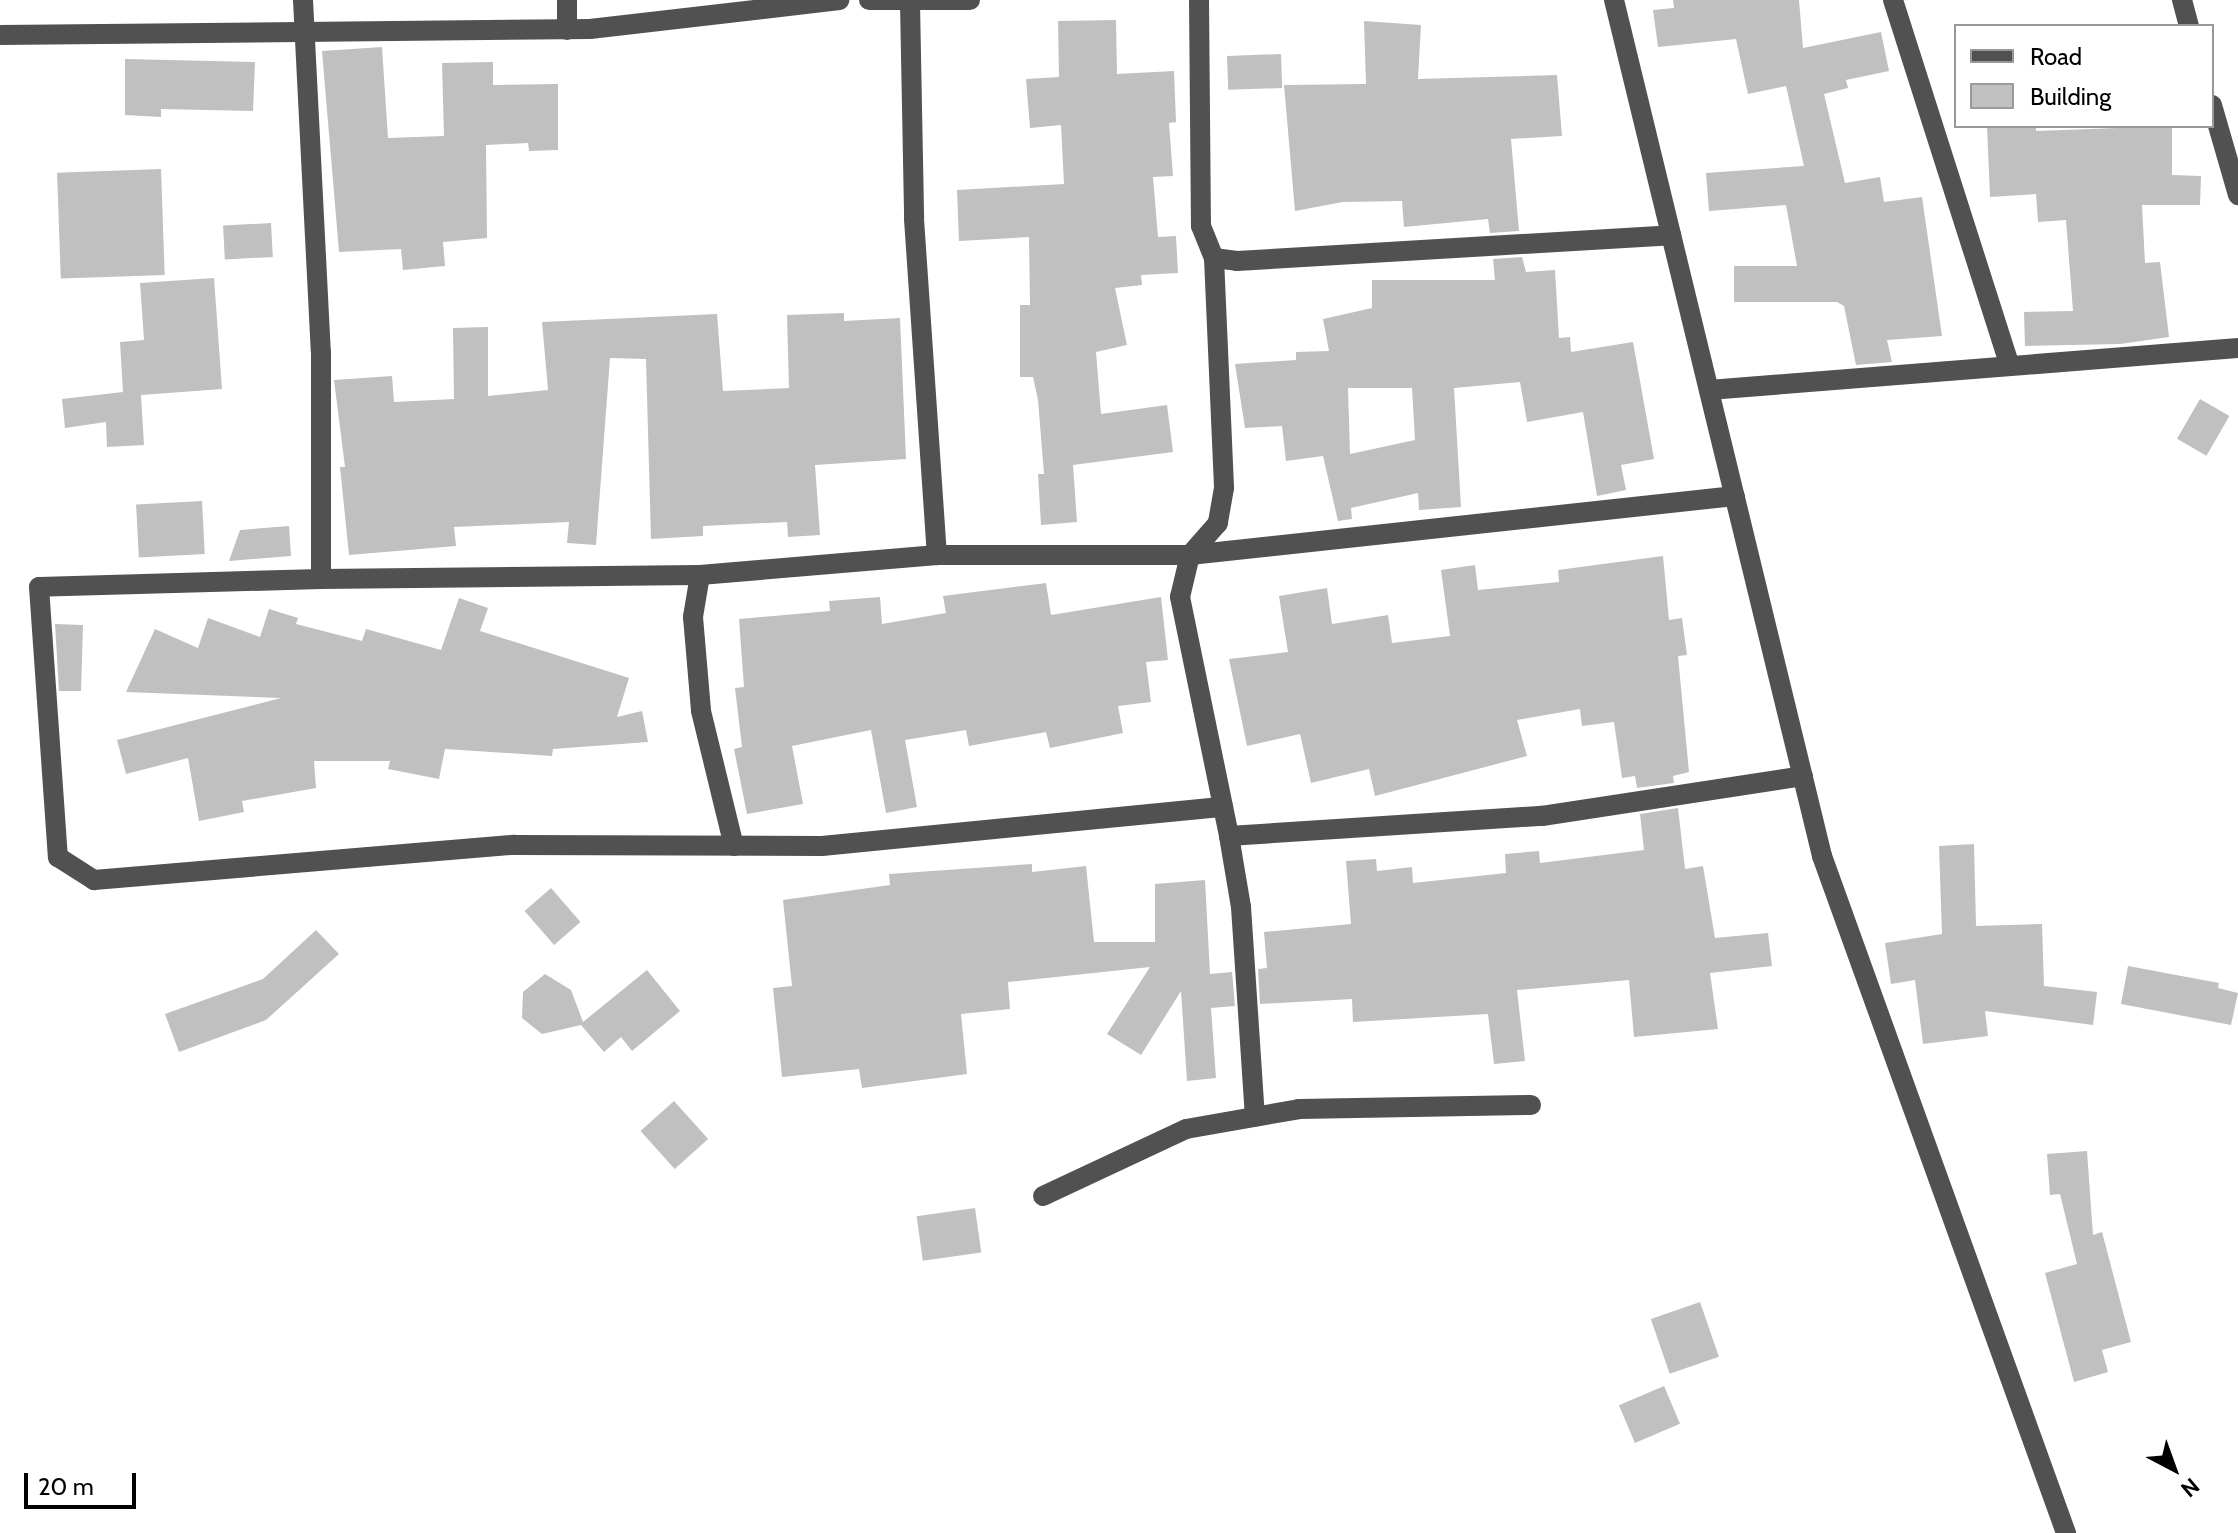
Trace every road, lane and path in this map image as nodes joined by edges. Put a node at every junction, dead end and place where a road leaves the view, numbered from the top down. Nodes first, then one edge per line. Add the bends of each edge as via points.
1 (303, 0) edge
2 (567, 0) edge
3 (839, 0) edge
4 (869, 0) edge
5 (970, 0) edge
6 (1199, 0) edge
7 (1614, 0) edge
8 (1893, 0) edge
9 (2182, 0) edge
10 (910, 3) junction
11 (2188, 24) edge
12 (303, 28) junction
13 (567, 30) junction
14 (0, 35) edge
15 (2214, 112) edge
16 (2238, 195) edge
17 (1671, 235) junction
18 (1214, 258) junction
19 (2238, 348) edge
20 (2010, 366) junction
21 (1709, 390) junction
22 (1735, 496) junction
23 (937, 555) junction
24 (1190, 555) junction
25 (700, 575) junction
26 (321, 579) junction
27 (1803, 776) junction
28 (1223, 807) junction
29 (1229, 836) junction
30 (734, 846) junction
31 (1531, 1105) dead end
32 (1255, 1117) junction
33 (1043, 1196) dead end
34 (2066, 1533) edge

1 - 12 street
2 - 13 street
3 - 13 street
4 - 10 street
5 - 10 street
6 - 18 street via 1201,226
7 - 17 street
8 - 20 street
9 - 11 street
10 - 23 street via 914,219
12 - 13 street
12 - 14 street
12 - 26 street via 321,352
15 - 16 street
17 - 18 street via 1237,261
17 - 21 street
18 - 24 street via 1224,488 1218,523
19 - 20 street
20 - 21 street
21 - 22 street
22 - 24 street
22 - 27 street
23 - 24 street
23 - 25 street
24 - 28 street via 1180,597
25 - 26 street
25 - 30 street via 693,617 701,711
26 - 30 street via 39,587 58,857 94,880 515,845
27 - 29 street via 1542,816
27 - 34 street via 1822,856
28 - 29 street
28 - 30 street via 822,846
29 - 32 street via 1241,907
31 - 32 street via 1299,1109
32 - 33 street via 1186,1129

